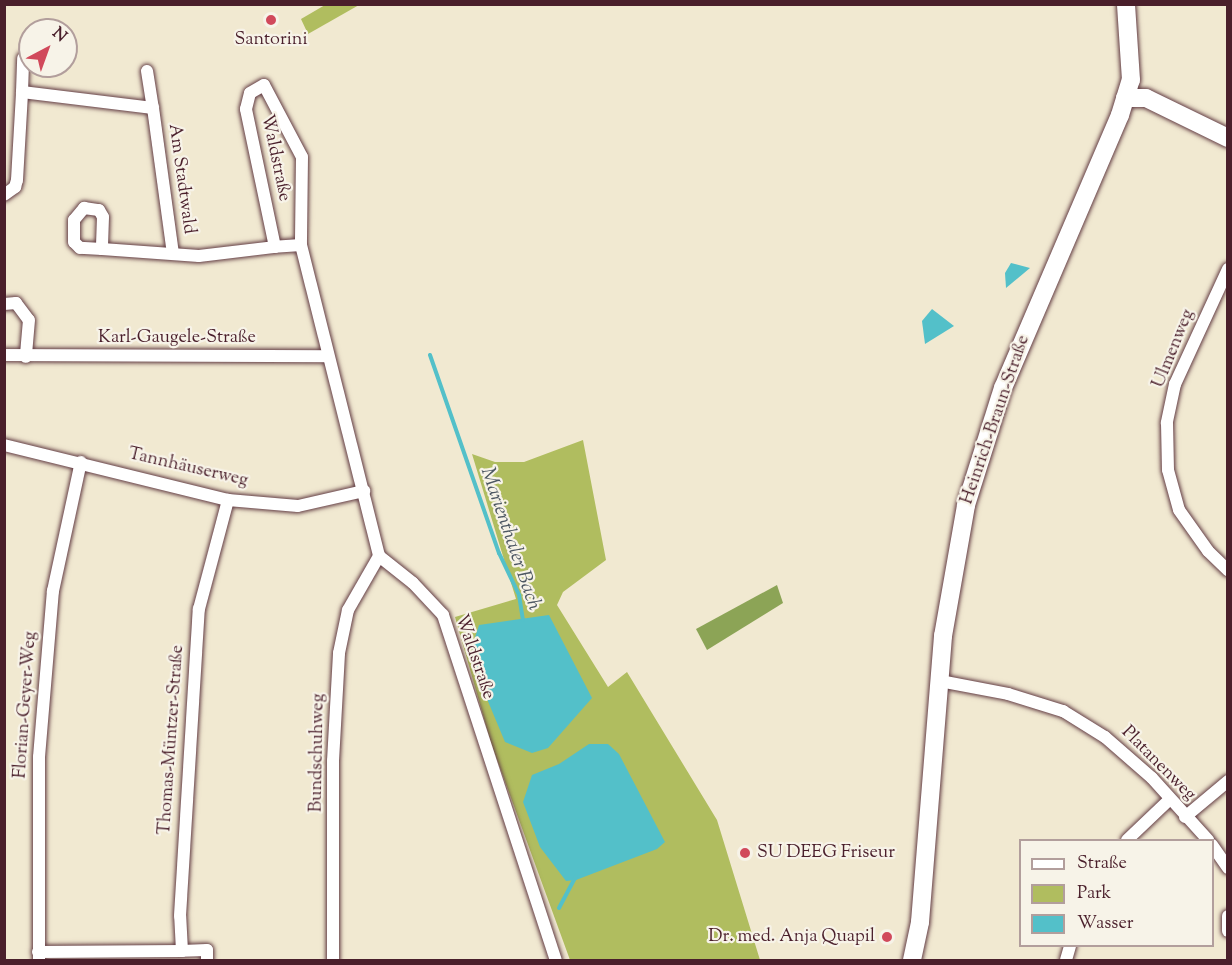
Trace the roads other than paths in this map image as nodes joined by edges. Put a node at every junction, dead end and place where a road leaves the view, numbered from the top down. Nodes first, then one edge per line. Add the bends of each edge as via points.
1 (1126, 4) edge
2 (147, 71) dead end
3 (22, 78) edge
4 (22, 92) junction
5 (1125, 98) junction
6 (153, 108) junction
7 (1227, 138) edge
8 (4, 195) edge
9 (301, 245) junction
10 (275, 247) junction
11 (102, 249) dead end
12 (172, 254) junction
13 (1227, 269) edge
14 (4, 304) edge
15 (4, 356) edge
16 (328, 356) junction
17 (26, 357) junction
18 (4, 445) edge
19 (81, 462) junction
20 (364, 491) junction
21 (228, 500) junction
22 (379, 556) junction
23 (1227, 570) edge
24 (940, 681) junction
25 (1227, 781) edge
26 (1169, 800) junction
27 (1185, 817) junction
28 (1128, 839) edge
29 (1207, 839) edge
30 (1214, 848) edge
31 (1227, 868) edge
32 (1227, 916) edge
33 (1227, 931) edge
34 (182, 951) junction
35 (39, 956) edge
36 (207, 960) edge
37 (333, 960) edge
38 (556, 960) edge
39 (912, 960) edge

1 - 5 street, Heinrich-Braun-Straße via 1131,69
2 - 6 street, Am Stadtwald
3 - 4 street
4 - 6 street, Am Stadtwald
4 - 8 street via 17,180 15,187
5 - 7 street via 1146,98
5 - 24 street, Heinrich-Braun-Straße via 1007,378 974,473 946,614
6 - 12 street, Am Stadtwald
9 - 10 street
9 - 10 street, Waldstraße via 302,157 264,85 250,93 246,109
9 - 16 street, Waldstraße
10 - 12 street, Am Stadtwald via 224,255
11 - 12 street, Am Stadtwald
13 - 23 street, Ulmenweg via 1174,384 1167,423 1168,470 1179,510
14 - 17 street via 16,303 29,320
15 - 17 street, Karl-Gaugele-Straße
16 - 17 street, Karl-Gaugele-Straße
16 - 20 street, Waldstraße
18 - 19 street, Tannhäuserweg
19 - 21 street, Tannhäuserweg
19 - 35 street, Florian-Geyer-Weg via 53,591 39,757
20 - 21 street, Tannhäuserweg via 298,506
20 - 22 street, Waldstraße
21 - 34 street, Thomas-Müntzer-Straße via 199,609 180,916
22 - 37 street, Bundschuhweg via 348,610 339,652 333,761
22 - 38 street, Waldstraße via 413,583 443,615
24 - 26 street, Platanenweg via 1008,694 1063,711 1105,737 1152,778
24 - 39 street, Heinrich-Braun-Straße via 920,922
25 - 27 street
26 - 27 street, Platanenweg
26 - 28 street
27 - 29 street, Platanenweg
30 - 31 street
32 - 33 street
34 - 35 street, Florian-Geyer-Weg
34 - 36 street via 207,950

